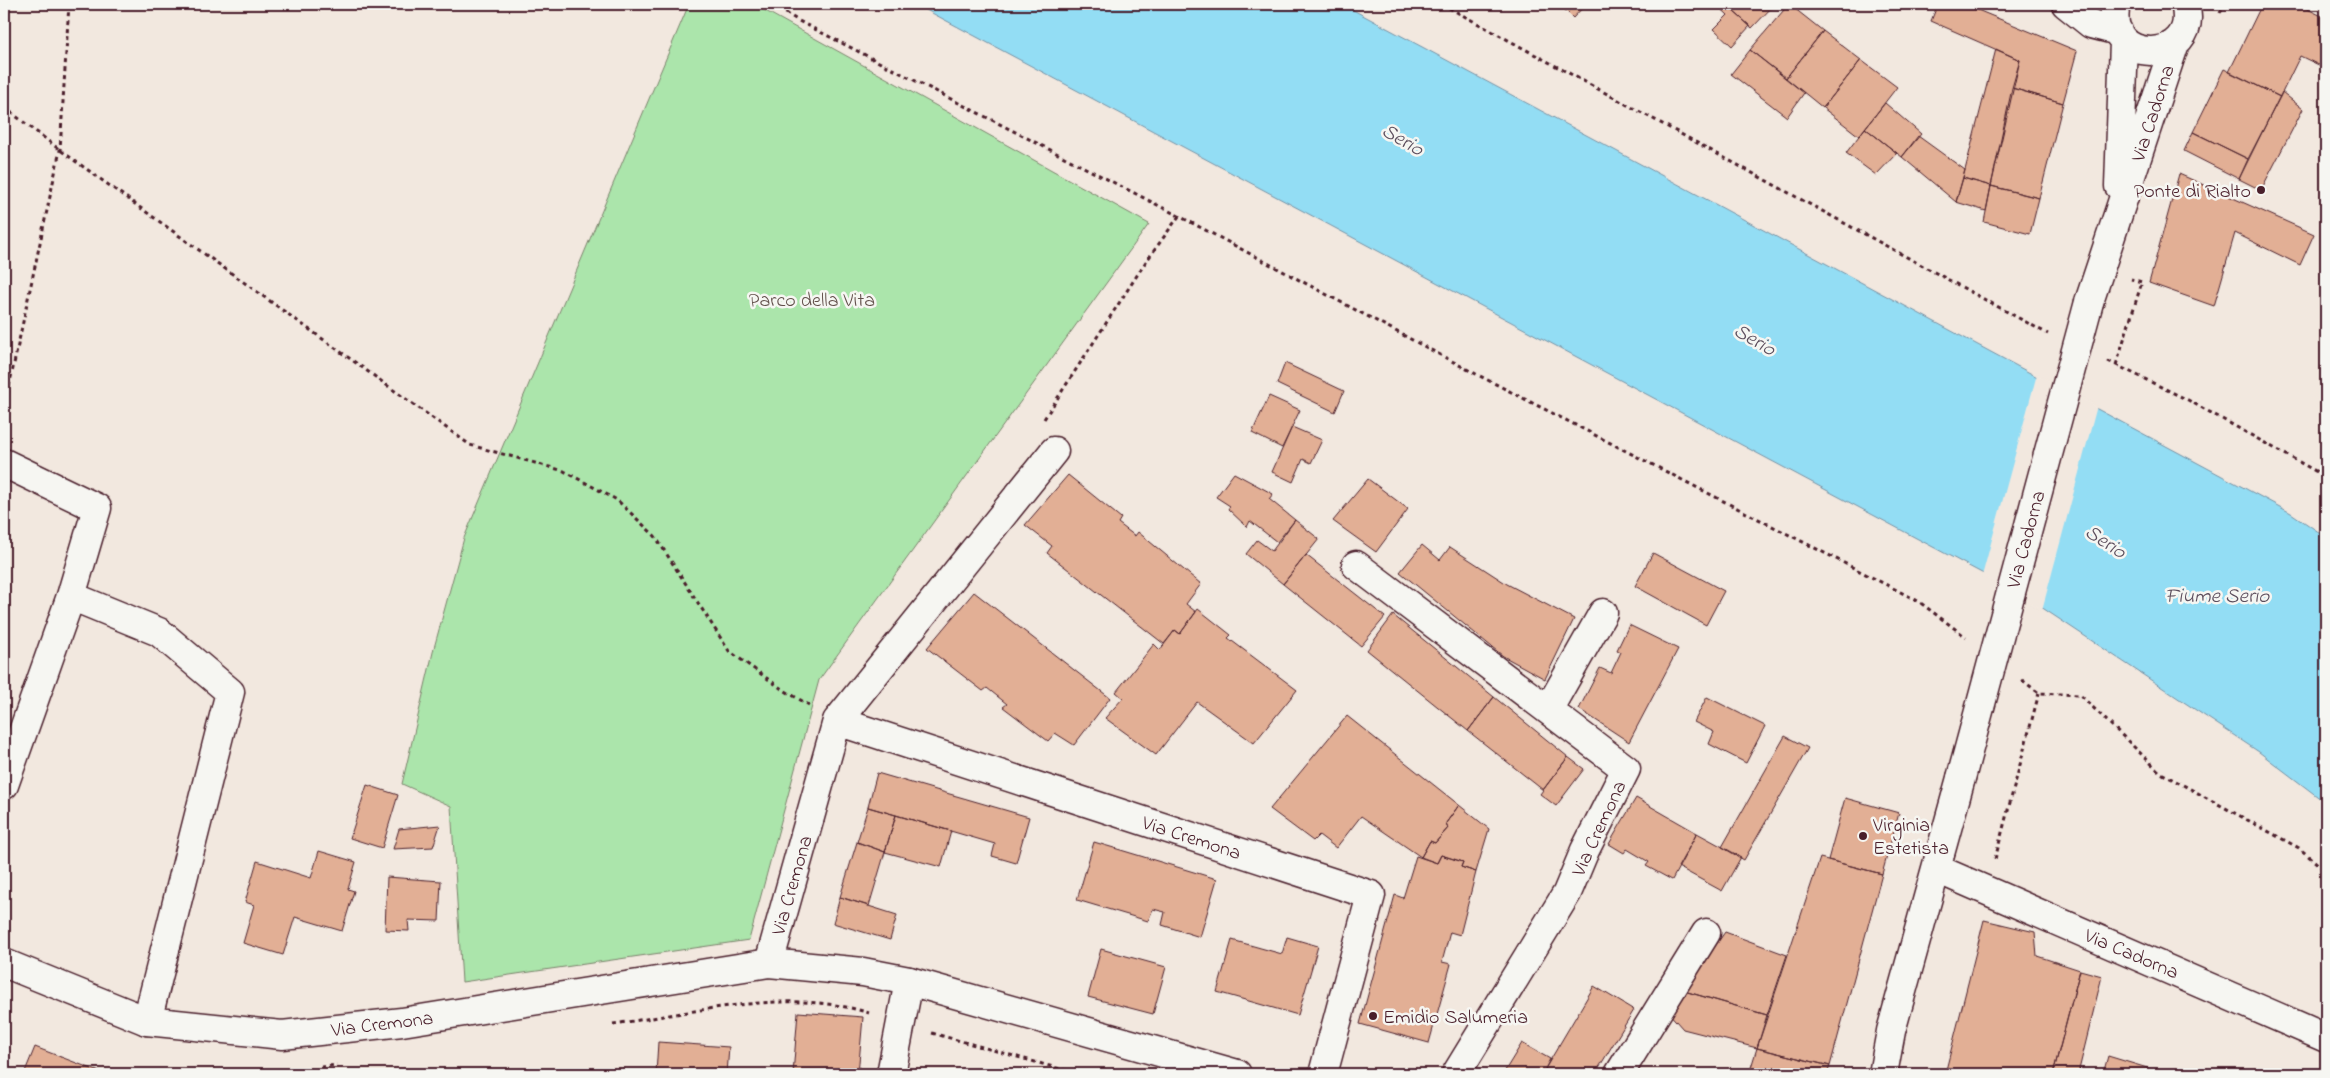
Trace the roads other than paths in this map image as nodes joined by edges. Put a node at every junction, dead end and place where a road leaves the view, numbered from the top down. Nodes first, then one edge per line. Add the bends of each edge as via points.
1 (2066, 4) edge
2 (2116, 4) edge
3 (2188, 6) edge
4 (2121, 36) junction
5 (2175, 43) junction
6 (2119, 212) junction
7 (1054, 451) road end
8 (4, 463) edge
9 (1356, 565) dead end
10 (71, 596) junction
11 (1603, 613) dead end
12 (1548, 710) junction
13 (837, 721) junction
14 (4, 785) edge
15 (1937, 869) junction
16 (1706, 933) dead end
17 (4, 963) edge
18 (769, 963) junction
19 (909, 981) junction
20 (147, 1020) junction
21 (1891, 1031) junction
22 (2326, 1038) edge
23 (891, 1074) edge
24 (1237, 1074) edge
25 (1322, 1074) edge
26 (1456, 1074) edge
27 (1619, 1074) edge
28 (1874, 1074) edge
29 (1883, 1074) edge

1 - 4 street via 2090,24
2 - 4 street, Via Cadorna via 2115,22
3 - 5 street, Via Cadorna via 2187,23
4 - 5 street via 2143,51 2154,52
4 - 6 street, Via Cadorna
5 - 6 street, Via Cadorna
6 - 15 street, Via Cadorna, bridge via 2089,302
7 - 13 street, Via Cremona
8 - 10 street via 97,508
9 - 12 street, Via Cremona
10 - 14 street
10 - 20 street via 159,632 230,692
11 - 12 street
12 - 26 street, Via Cremona via 1626,769 1567,893
13 - 18 street, Via Cremona
13 - 25 street, Via Cremona via 1371,895
15 - 21 street, Via Cadorna
15 - 22 street, Via Cadorna
16 - 27 street
17 - 20 street, Via Cremona
18 - 19 street, Via Cremona via 863,972
18 - 20 street, Via Cremona via 402,1022 282,1034
19 - 23 street
19 - 24 street, Via Cremona
21 - 28 street, Via Cadorna
21 - 29 street, Via Cadorna

